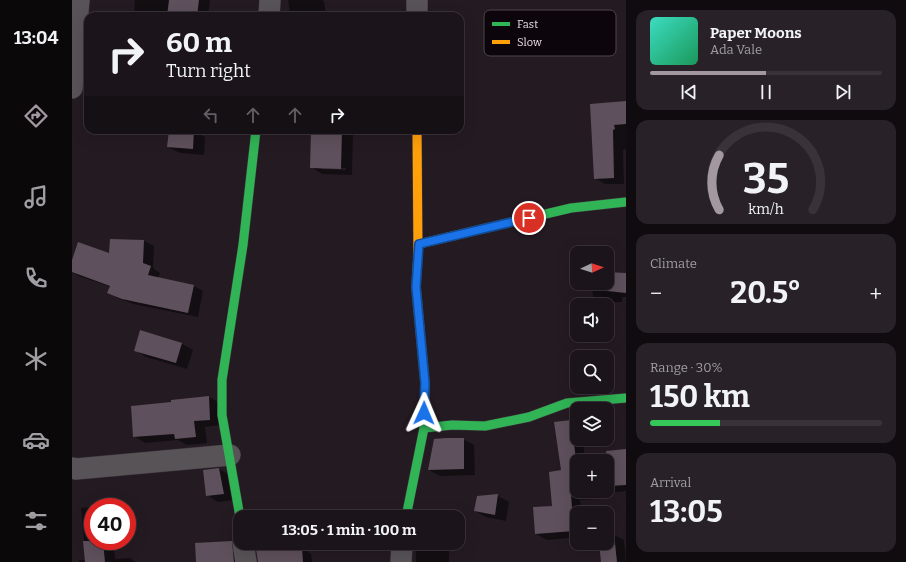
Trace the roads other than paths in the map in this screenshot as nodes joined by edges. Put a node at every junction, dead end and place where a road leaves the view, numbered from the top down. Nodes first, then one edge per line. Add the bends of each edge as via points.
1 (79, 0) edge
2 (270, 0) edge
3 (417, 0) edge
4 (269, 12) edge
5 (417, 12) edge
6 (75, 21) edge
7 (72, 88) edge
8 (256, 134) edge
9 (417, 134) edge
10 (626, 202) edge
11 (419, 244) junction
12 (626, 398) edge
13 (424, 428) junction
14 (230, 455) junction
15 (72, 468) edge
16 (239, 510) edge
17 (407, 510) edge
18 (244, 550) edge
19 (402, 550) edge
20 (246, 562) edge
21 (401, 562) edge

1 - 6 street
2 - 4 street
3 - 5 street
6 - 7 street
8 - 14 street via 243,245 222,380 222,415
9 - 11 street
10 - 11 street via 571,208
11 - 13 street via 416,287 425,383
12 - 13 street via 567,403 529,417 485,426 452,425
13 - 17 street
14 - 15 street
14 - 16 street
18 - 20 street
19 - 21 street

